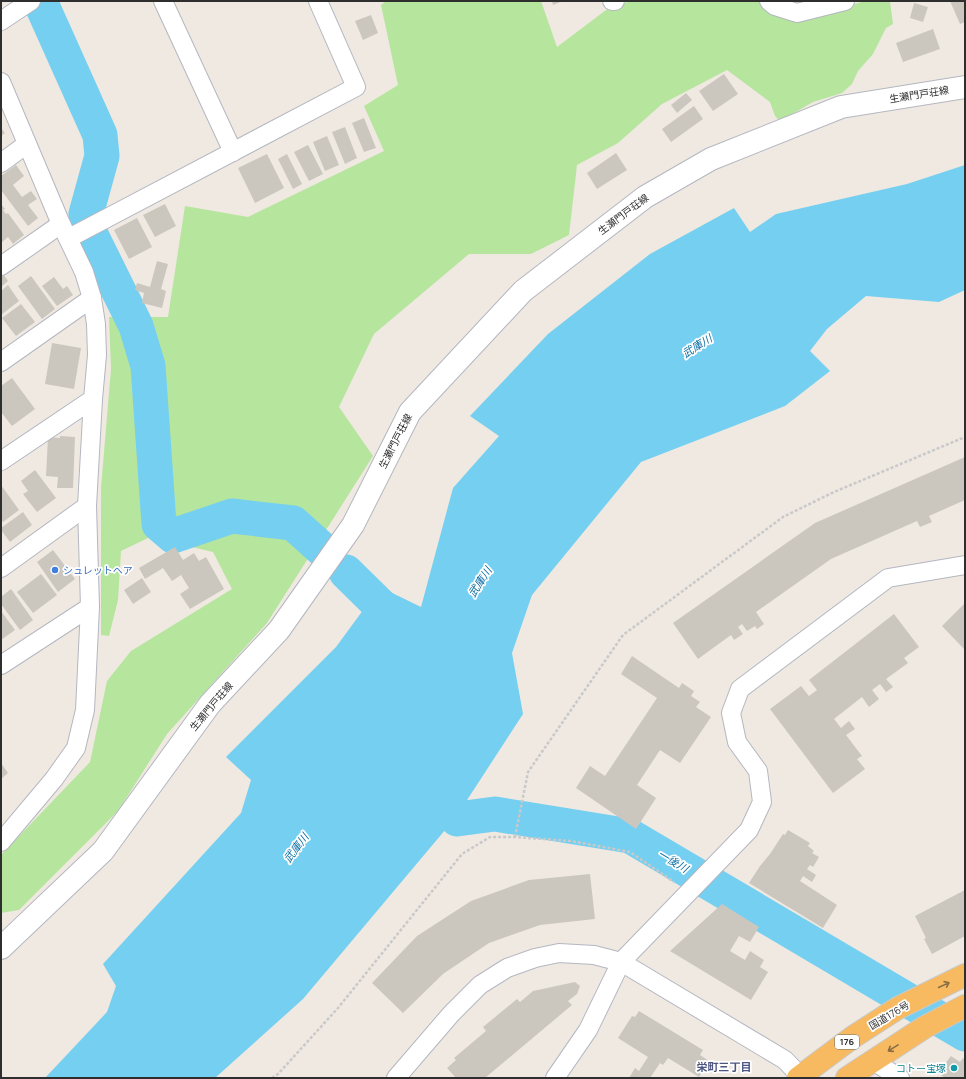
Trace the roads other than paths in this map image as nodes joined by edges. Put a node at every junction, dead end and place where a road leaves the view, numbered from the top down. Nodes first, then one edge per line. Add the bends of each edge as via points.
1 (31, 1) edge
2 (163, 1) edge
3 (318, 1) edge
4 (612, 1) edge
5 (615, 1) edge
6 (769, 1) edge
7 (845, 1) edge
8 (1, 21) edge
9 (1, 82) edge
10 (965, 87) edge
11 (27, 144) junction
12 (233, 152) junction
13 (1, 164) edge
14 (76, 230) junction
15 (1, 266) edge
16 (92, 298) junction
17 (1, 362) edge
18 (93, 399) junction
19 (1, 461) edge
20 (87, 506) junction
21 (965, 565) edge
22 (1, 568) edge
23 (90, 607) junction
24 (1, 665) edge
25 (1, 842) edge
26 (1, 947) edge
27 (621, 962) junction
28 (965, 975) edge
29 (958, 1009) edge
30 (873, 1061) junction
31 (396, 1078) edge
32 (555, 1078) edge
33 (800, 1078) edge
34 (847, 1078) edge
35 (900, 1078) edge

1 - 8 street
2 - 12 street
3 - 12 street via 356,87
4 - 5 street
6 - 7 street via 775,6 797,12
9 - 11 street
10 - 26 main road, 生瀬門戸荘線 via 841,106 711,159 644,197 523,291 410,412 352,525 279,630 210,704 103,851
11 - 13 street
11 - 14 street
12 - 14 street
14 - 15 street
14 - 16 street
16 - 17 street
16 - 18 street via 97,355
18 - 19 street
18 - 20 street
20 - 22 street
20 - 23 street
21 - 27 street via 888,578 740,689 731,713 737,742 758,771 762,802 749,830
23 - 24 street
23 - 25 street via 85,710 76,748 54,779
27 - 31 street via 594,955 559,953 507,968 480,985 452,1013
27 - 32 street via 588,1030
27 - 33 street via 785,1060
33 -> 28 highway, 国道176号 / 176 via 853,1037 898,1008
29 -> 30 highway
30 - 34 highway
30 - 35 street

